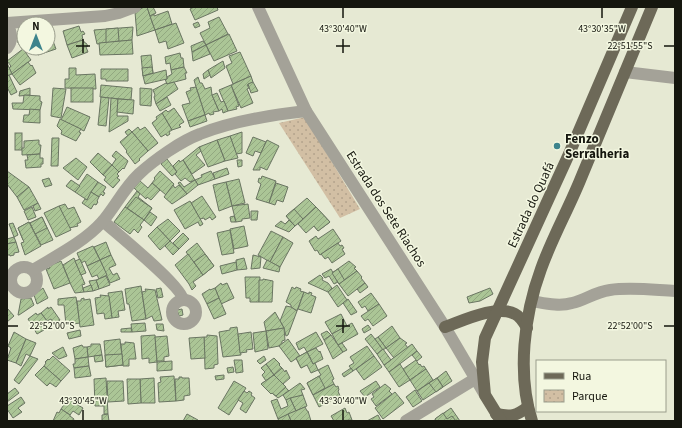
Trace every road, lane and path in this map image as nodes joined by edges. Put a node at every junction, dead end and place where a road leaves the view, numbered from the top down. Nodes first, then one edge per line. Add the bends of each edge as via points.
1 (135, 7) edge
2 (258, 7) edge
3 (632, 7) edge
4 (652, 7) edge
5 (7, 24) edge
6 (7, 48) edge
7 (624, 72) junction
8 (675, 78) edge
9 (306, 111) junction
10 (103, 221) junction
11 (33, 270) dead end
12 (675, 291) edge
13 (183, 300) dead end
14 (532, 302) junction
15 (497, 310) junction
16 (445, 327) junction
17 (527, 328) junction
18 (475, 379) junction
19 (485, 395) junction
20 (528, 407) junction
21 (498, 417) edge
22 (406, 421) edge
23 (532, 421) edge

1 - 5 street via 105,16
2 - 9 street, Estrada dos Sete Riachos
3 - 15 main road, Estrada do Quafá via 569,154
4 - 7 main road
5 - 6 street via 11,40
7 - 8 street
7 - 14 main road via 572,201 541,269
9 - 10 street via 244,121 199,134 164,154 138,174
9 - 16 street, Estrada dos Sete Riachos
10 - 11 street via 78,242
10 - 13 street via 169,280
12 - 14 street via 611,290 568,304
14 - 17 main road
15 - 16 main road
15 - 17 main road via 517,314
15 - 19 main road, Estrada do Quafá via 483,348
16 - 18 street, Estrada dos Sete Riachos
17 - 20 main road via 524,366
18 - 19 street, Estrada dos Sete Riachos
18 - 22 street
19 - 21 main road, Estrada dos Sete Riachos
20 - 21 main road via 520,413
20 - 23 main road

